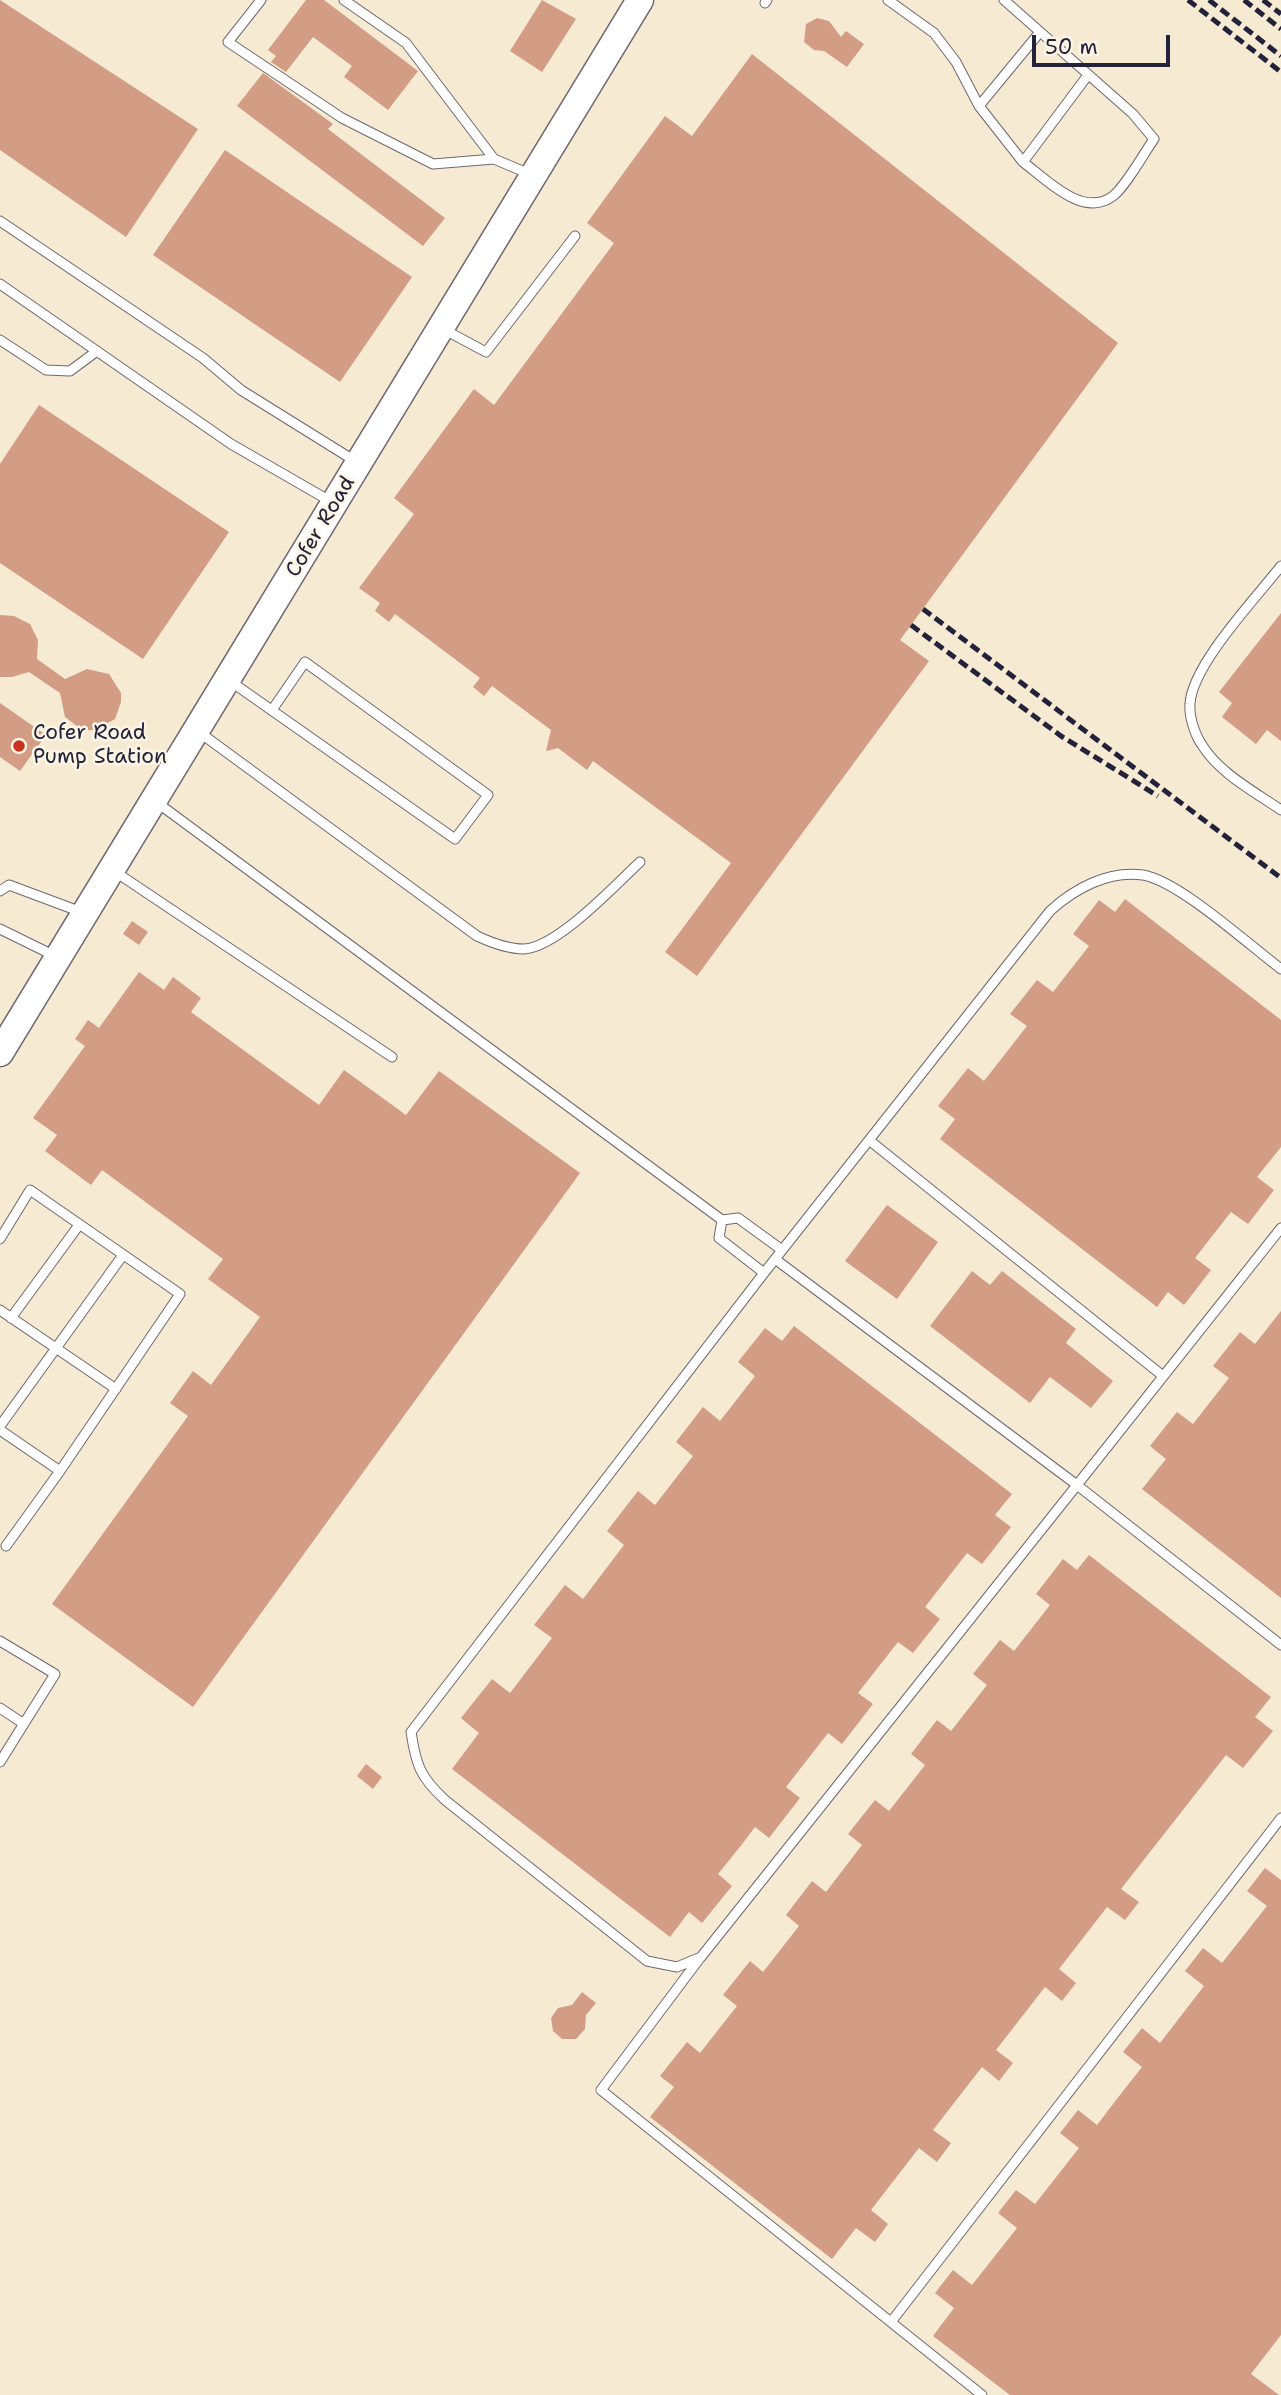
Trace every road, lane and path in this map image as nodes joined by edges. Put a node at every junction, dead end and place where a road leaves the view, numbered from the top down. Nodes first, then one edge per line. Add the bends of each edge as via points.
1 (261, 0) edge
2 (344, 0) edge
3 (640, 0) edge
4 (888, 0) edge
5 (1004, 0) edge
6 (1040, 32) junction
7 (1088, 75) junction
8 (979, 106) junction
9 (494, 159) junction
10 (1023, 162) junction
11 (534, 176) junction
12 (0, 221) edge
13 (575, 236) dead end
14 (0, 284) edge
15 (441, 329) junction
16 (0, 340) edge
17 (97, 351) junction
18 (359, 464) junction
19 (335, 504) junction
20 (1281, 566) edge
21 (228, 680) junction
22 (272, 710) junction
23 (197, 731) junction
24 (155, 801) junction
25 (1281, 810) edge
26 (640, 862) dead end
27 (112, 870) junction
28 (0, 891) edge
29 (85, 914) junction
30 (0, 929) edge
31 (58, 958) junction
32 (1281, 969) edge
33 (0, 1052) edge
34 (392, 1057) dead end
35 (869, 1140) junction
36 (722, 1220) junction
37 (79, 1225) junction
38 (1281, 1228) edge
39 (0, 1239) edge
40 (782, 1250) junction
41 (123, 1255) junction
42 (775, 1259) junction
43 (764, 1273) junction
44 (0, 1310) edge
45 (11, 1318) junction
46 (55, 1348) junction
47 (1163, 1376) junction
48 (116, 1389) junction
49 (0, 1428) edge
50 (60, 1471) junction
51 (1077, 1485) junction
52 (6, 1546) dead end
53 (0, 1641) edge
54 (1281, 1645) edge
55 (0, 1708) edge
56 (24, 1724) junction
57 (0, 1762) edge
58 (1281, 1818) edge
59 (701, 1957) junction
60 (891, 2322) junction
61 (982, 2395) edge

1 - 9 lane via 228,41 342,118 433,164
2 - 9 lane via 406,43
3 - 11 street, Cofer Road
4 - 8 lane via 934,33 956,62
5 - 6 lane
6 - 7 lane
6 - 8 lane
7 - 10 lane
7 - 10 lane via 1154,138 1113,196 1092,204 1072,198
8 - 10 lane
9 - 11 lane
11 - 15 street, Cofer Road
12 - 18 lane via 192,350 242,390
13 - 15 lane via 486,352
14 - 17 lane
15 - 18 street, Cofer Road
16 - 17 lane via 46,370 70,371
17 - 19 lane via 231,444
18 - 19 street, Cofer Road
19 - 21 street, Cofer Road
20 - 25 lane via 1203,666 1189,705 1202,747 1224,770
21 - 22 lane
21 - 23 street, Cofer Road
22 - 22 lane via 456,839 488,795 305,662
23 - 24 street, Cofer Road
23 - 26 lane via 477,936 501,946 526,949 548,940
24 - 27 street, Cofer Road
24 - 36 lane
27 - 29 street, Cofer Road
27 - 34 lane
28 - 29 lane via 9,885
29 - 31 street, Cofer Road
30 - 31 lane
31 - 33 street, Cofer Road
32 - 35 lane via 1166,883 1142,875 1114,876 1088,884 1050,911
35 - 40 lane
35 - 47 lane
36 - 40 lane via 738,1218
36 - 43 lane via 719,1238
37 - 39 lane via 30,1190
37 - 41 lane
37 - 45 lane
38 - 47 lane
40 - 42 lane
41 - 46 lane
41 - 48 lane via 180,1294
42 - 43 lane
42 - 51 lane
43 - 59 lane via 411,1732 416,1762 426,1783 646,1961 677,1968
44 - 45 lane
45 - 46 lane
46 - 48 lane
46 - 49 lane
47 - 51 lane
48 - 50 lane
49 - 50 lane
50 - 52 lane
51 - 54 lane
51 - 59 lane
53 - 56 lane via 55,1674
55 - 56 lane
56 - 57 lane
58 - 60 lane
59 - 60 lane via 601,2090
60 - 61 lane

